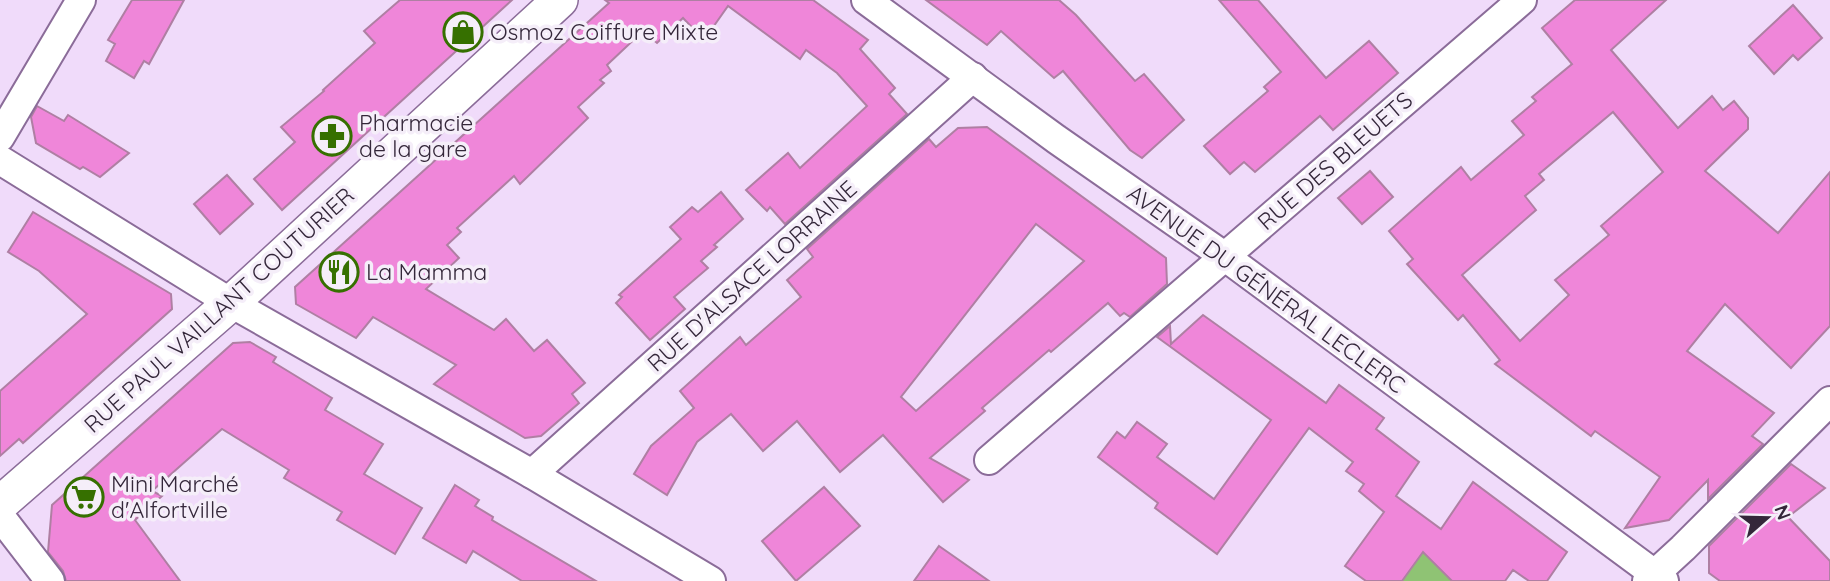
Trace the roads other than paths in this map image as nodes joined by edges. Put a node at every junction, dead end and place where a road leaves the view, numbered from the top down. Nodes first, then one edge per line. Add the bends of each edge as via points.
1 (81, 0) edge
2 (560, 0) edge
3 (866, 0) edge
4 (1522, 0) edge
5 (973, 77) junction
6 (0, 136) edge
7 (0, 160) edge
8 (1224, 256) junction
9 (231, 303) junction
10 (1830, 401) edge
11 (989, 460) dead end
12 (532, 474) junction
13 (0, 504) edge
14 (0, 516) edge
15 (1655, 579) edge
16 (50, 581) edge
17 (711, 581) edge

1 - 6 street
2 - 9 street, RUE PAUL VAILLANT COUTURIER
3 - 5 street, AVENUE DU GÉNÉRAL LECLERC
4 - 8 street, RUE DES BLEUETS
5 - 8 street, AVENUE DU GÉNÉRAL LECLERC
5 - 12 street, RUE D'ALSACE LORRAINE
7 - 9 street
8 - 11 street, RUE DES BLEUETS
8 - 15 street, AVENUE DU GÉNÉRAL LECLERC
9 - 12 street
9 - 13 street, RUE PAUL VAILLANT COUTURIER
10 - 15 street
12 - 17 street
14 - 16 street

